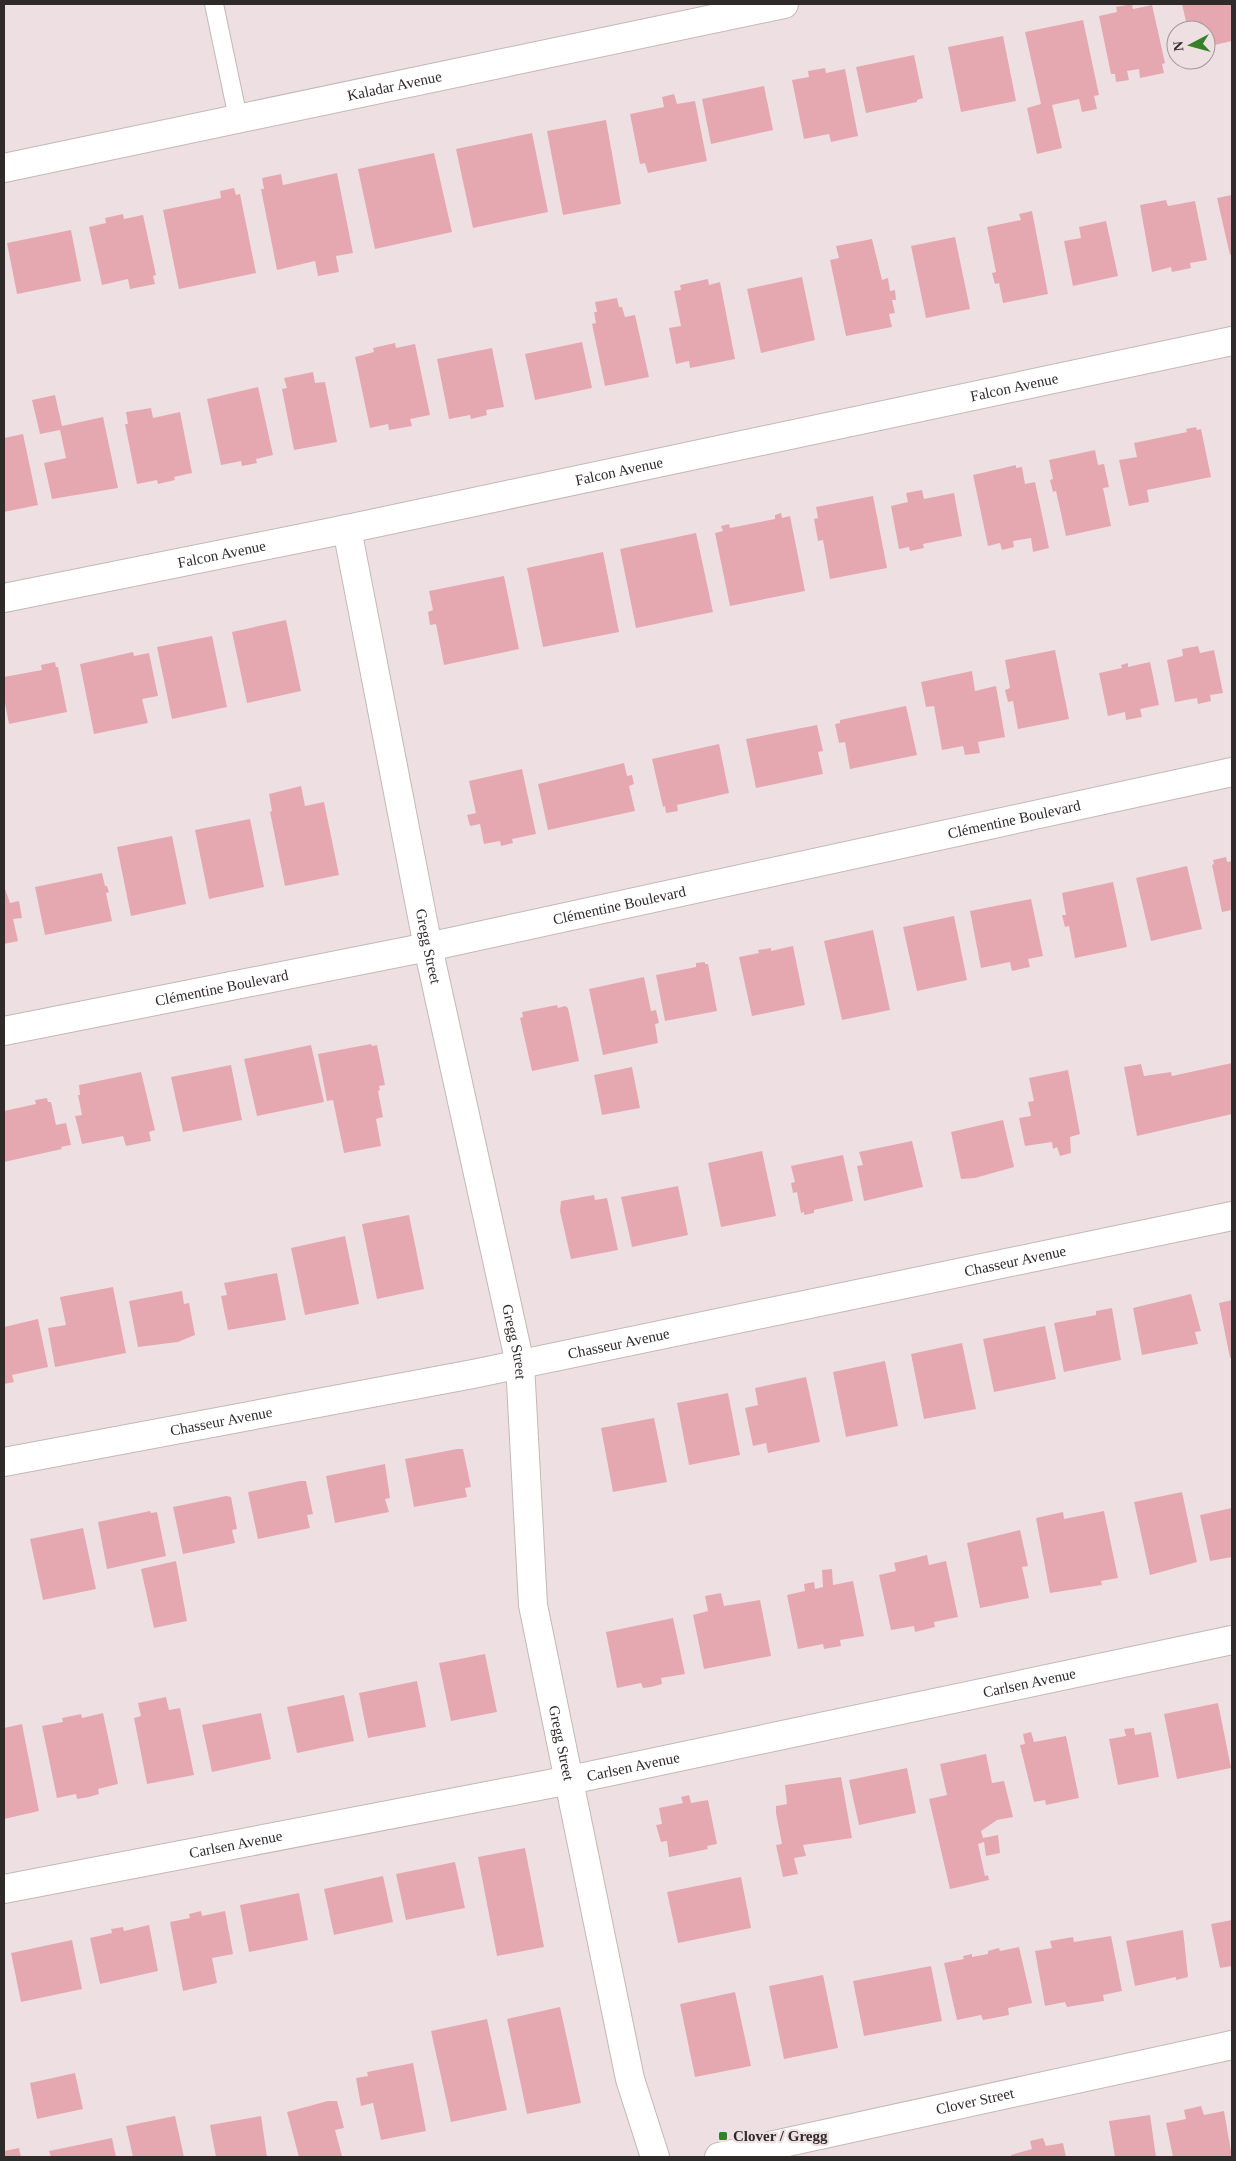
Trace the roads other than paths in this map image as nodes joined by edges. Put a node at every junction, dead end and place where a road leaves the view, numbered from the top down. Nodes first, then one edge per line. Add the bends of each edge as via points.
1 (214, 4) edge
2 (784, 4) edge
3 (238, 118) junction
4 (4, 168) edge
5 (1232, 341) edge
6 (346, 529) junction
7 (4, 598) edge
8 (1232, 772) edge
9 (428, 947) junction
10 (4, 1031) edge
11 (1232, 1216) edge
12 (520, 1364) junction
13 (4, 1462) edge
14 (1232, 1640) edge
15 (570, 1780) junction
16 (4, 1888) edge
17 (1232, 2045) edge
18 (655, 2157) edge
19 (719, 2157) edge

1 - 3 lane
2 - 3 street, Kaladar Avenue
3 - 4 street, Kaladar Avenue
5 - 6 street, Falcon Avenue
6 - 7 street, Falcon Avenue
6 - 9 street, Gregg Street
8 - 9 street, Clémentine Boulevard
9 - 10 street, Clémentine Boulevard
9 - 12 street, Gregg Street
11 - 12 street, Chasseur Avenue
12 - 13 street, Chasseur Avenue
12 - 15 street, Gregg Street via 533,1605
14 - 15 street, Carlsen Avenue
15 - 16 street, Carlsen Avenue
15 - 18 street, Gregg Street via 630,2079
17 - 19 street, Clover Street

